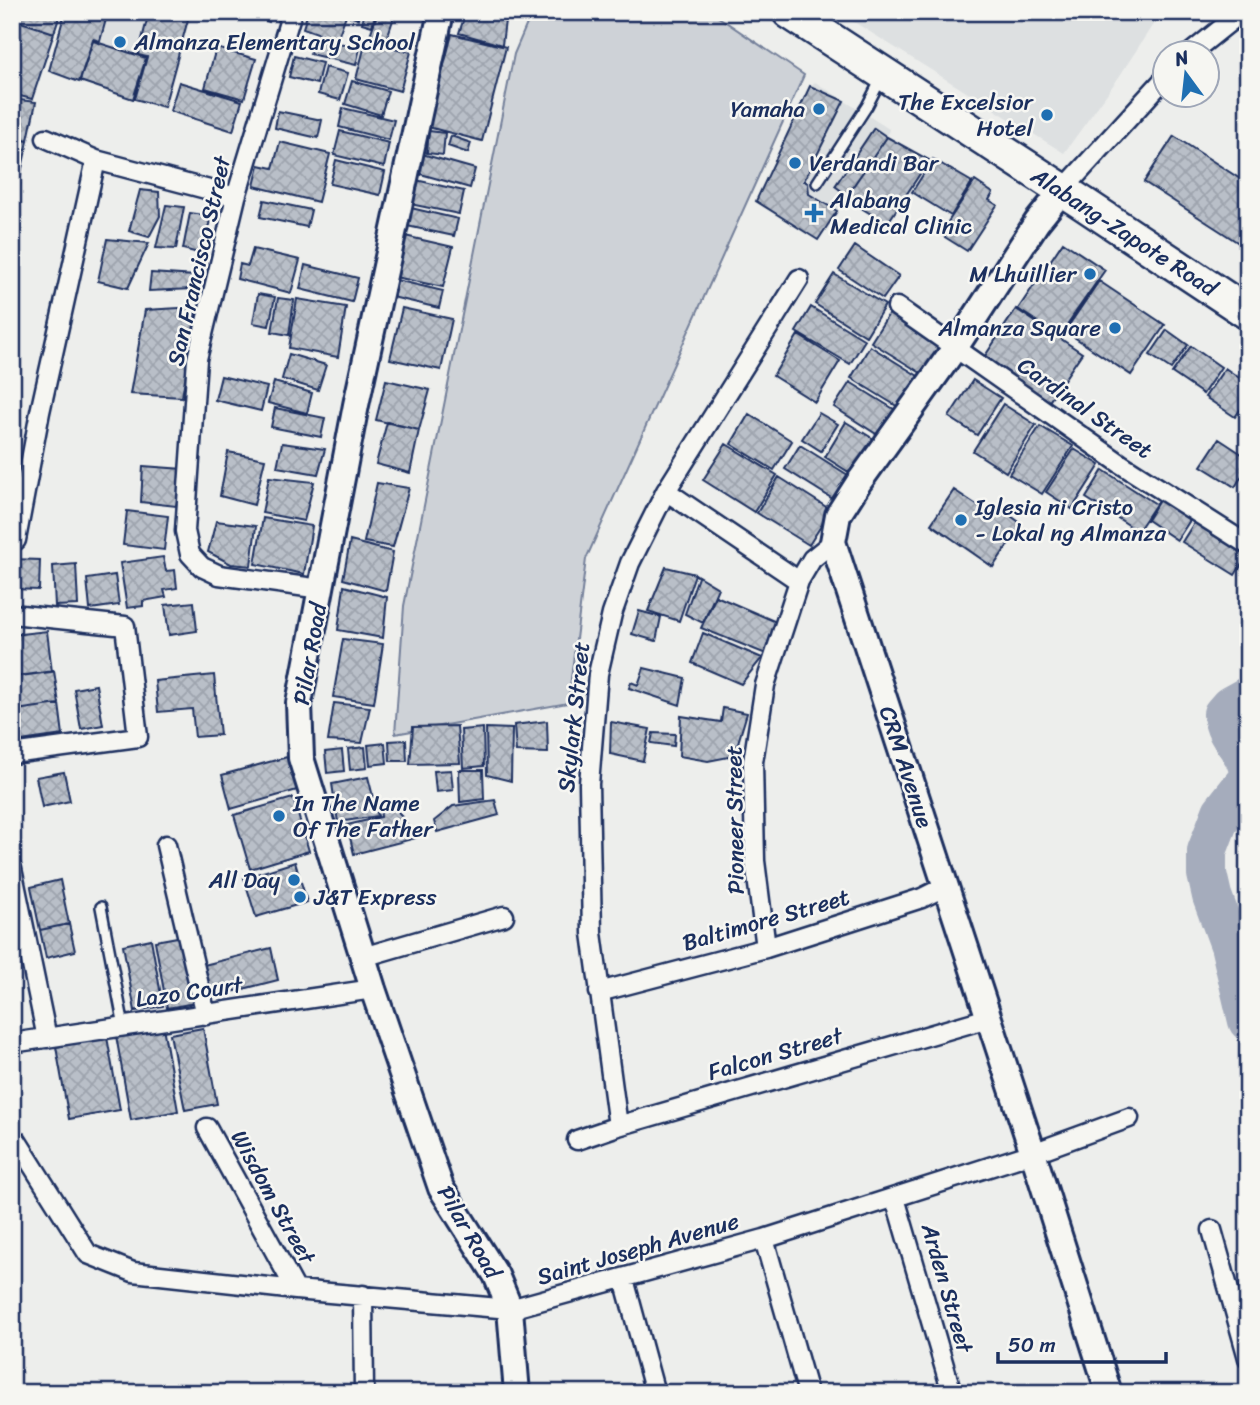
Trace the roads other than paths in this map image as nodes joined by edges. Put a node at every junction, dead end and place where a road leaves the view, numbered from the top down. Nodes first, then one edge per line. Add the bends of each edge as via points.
1 (292, 12) edge
2 (441, 12) edge
3 (789, 12) edge
4 (1242, 12) edge
5 (1210, 38) edge
6 (883, 74) junction
7 (1152, 92) edge
8 (46, 138) dead end
9 (96, 160) junction
10 (817, 183) dead end
11 (1062, 191) junction
12 (236, 197) junction
13 (799, 279) dead end
14 (897, 307) dead end
15 (1248, 313) edge
16 (955, 348) junction
17 (666, 491) junction
18 (16, 540) dead end
19 (833, 542) junction
20 (1248, 545) edge
21 (799, 581) junction
22 (321, 589) junction
23 (12, 614) edge
24 (12, 754) edge
25 (166, 845) dead end
26 (12, 869) edge
27 (944, 887) junction
28 (101, 907) dead end
29 (504, 916) dead end
30 (766, 948) junction
31 (363, 957) junction
32 (373, 989) junction
33 (599, 992) junction
34 (206, 1015) junction
35 (988, 1018) junction
36 (124, 1026) junction
37 (47, 1038) junction
38 (12, 1043) edge
39 (1129, 1118) dead end
40 (618, 1126) junction
41 (207, 1128) dead end
42 (577, 1140) dead end
43 (17, 1141) dead end
44 (1033, 1153) junction
45 (895, 1198) junction
46 (1212, 1230) dead end
47 (764, 1239) junction
48 (624, 1279) junction
49 (296, 1290) junction
50 (363, 1296) junction
51 (510, 1309) junction
52 (1248, 1358) edge
53 (364, 1393) edge
54 (517, 1393) edge
55 (655, 1393) edge
56 (808, 1393) edge
57 (952, 1393) edge
58 (1109, 1393) edge

1 - 12 street, San Francisco Street
2 - 22 street, Pilar Road
3 - 6 highway, Alabang-Zapote Road
4 - 5 street
6 - 10 lane
6 - 11 highway, Alabang-Zapote Road
7 - 11 street
8 - 9 street
9 - 12 street
9 - 18 street
11 - 15 highway, Alabang-Zapote Road
11 - 16 street
12 - 22 street, San Francisco Street via 197,359 185,531 190,554 219,575
13 - 17 street, Skylark Street
14 - 16 street, Cardinal Street
16 - 19 street via 838,515
16 - 20 street, Cardinal Street via 1121,464
17 - 21 street
17 - 33 street, Skylark Street via 630,563 598,674 589,785 592,933
19 - 21 street, Pioneer Street via 812,559
19 - 27 street, CRM Avenue
21 - 30 street, Pioneer Street via 765,685 753,762 755,861
22 - 31 street, Pilar Road via 299,703 301,758
23 - 24 street via 125,626 138,737
25 - 34 street
26 - 37 street
27 - 30 street, Baltimore Street
27 - 35 street, CRM Avenue
28 - 36 lane
29 - 31 street
30 - 33 street, Baltimore Street
31 - 32 street, Pilar Road
32 - 34 street, Lazo Court
32 - 51 street, Pilar Road via 441,1188 496,1275
33 - 40 street, Skylark Street
34 - 36 street, Lazo Court
35 - 40 street, Falcon Street
35 - 44 street, CRM Avenue
36 - 37 street, Lazo Court
37 - 38 street, Lazo Court
39 - 44 street, Saint Joseph Avenue
40 - 42 street, Falcon Street
41 - 49 street, Wisdom Street
43 - 49 street, Saint Joseph Avenue via 88,1254 133,1272
44 - 45 street, Saint Joseph Avenue
44 - 58 street, CRM Avenue
45 - 47 street, Saint Joseph Avenue
45 - 57 street, Arden Street
46 - 52 street
47 - 48 street, Saint Joseph Avenue
47 - 56 street
48 - 51 street, Saint Joseph Avenue
48 - 55 street
49 - 50 street, Saint Joseph Avenue
50 - 51 street, Saint Joseph Avenue
50 - 53 street
51 - 54 street, Pilar Road

